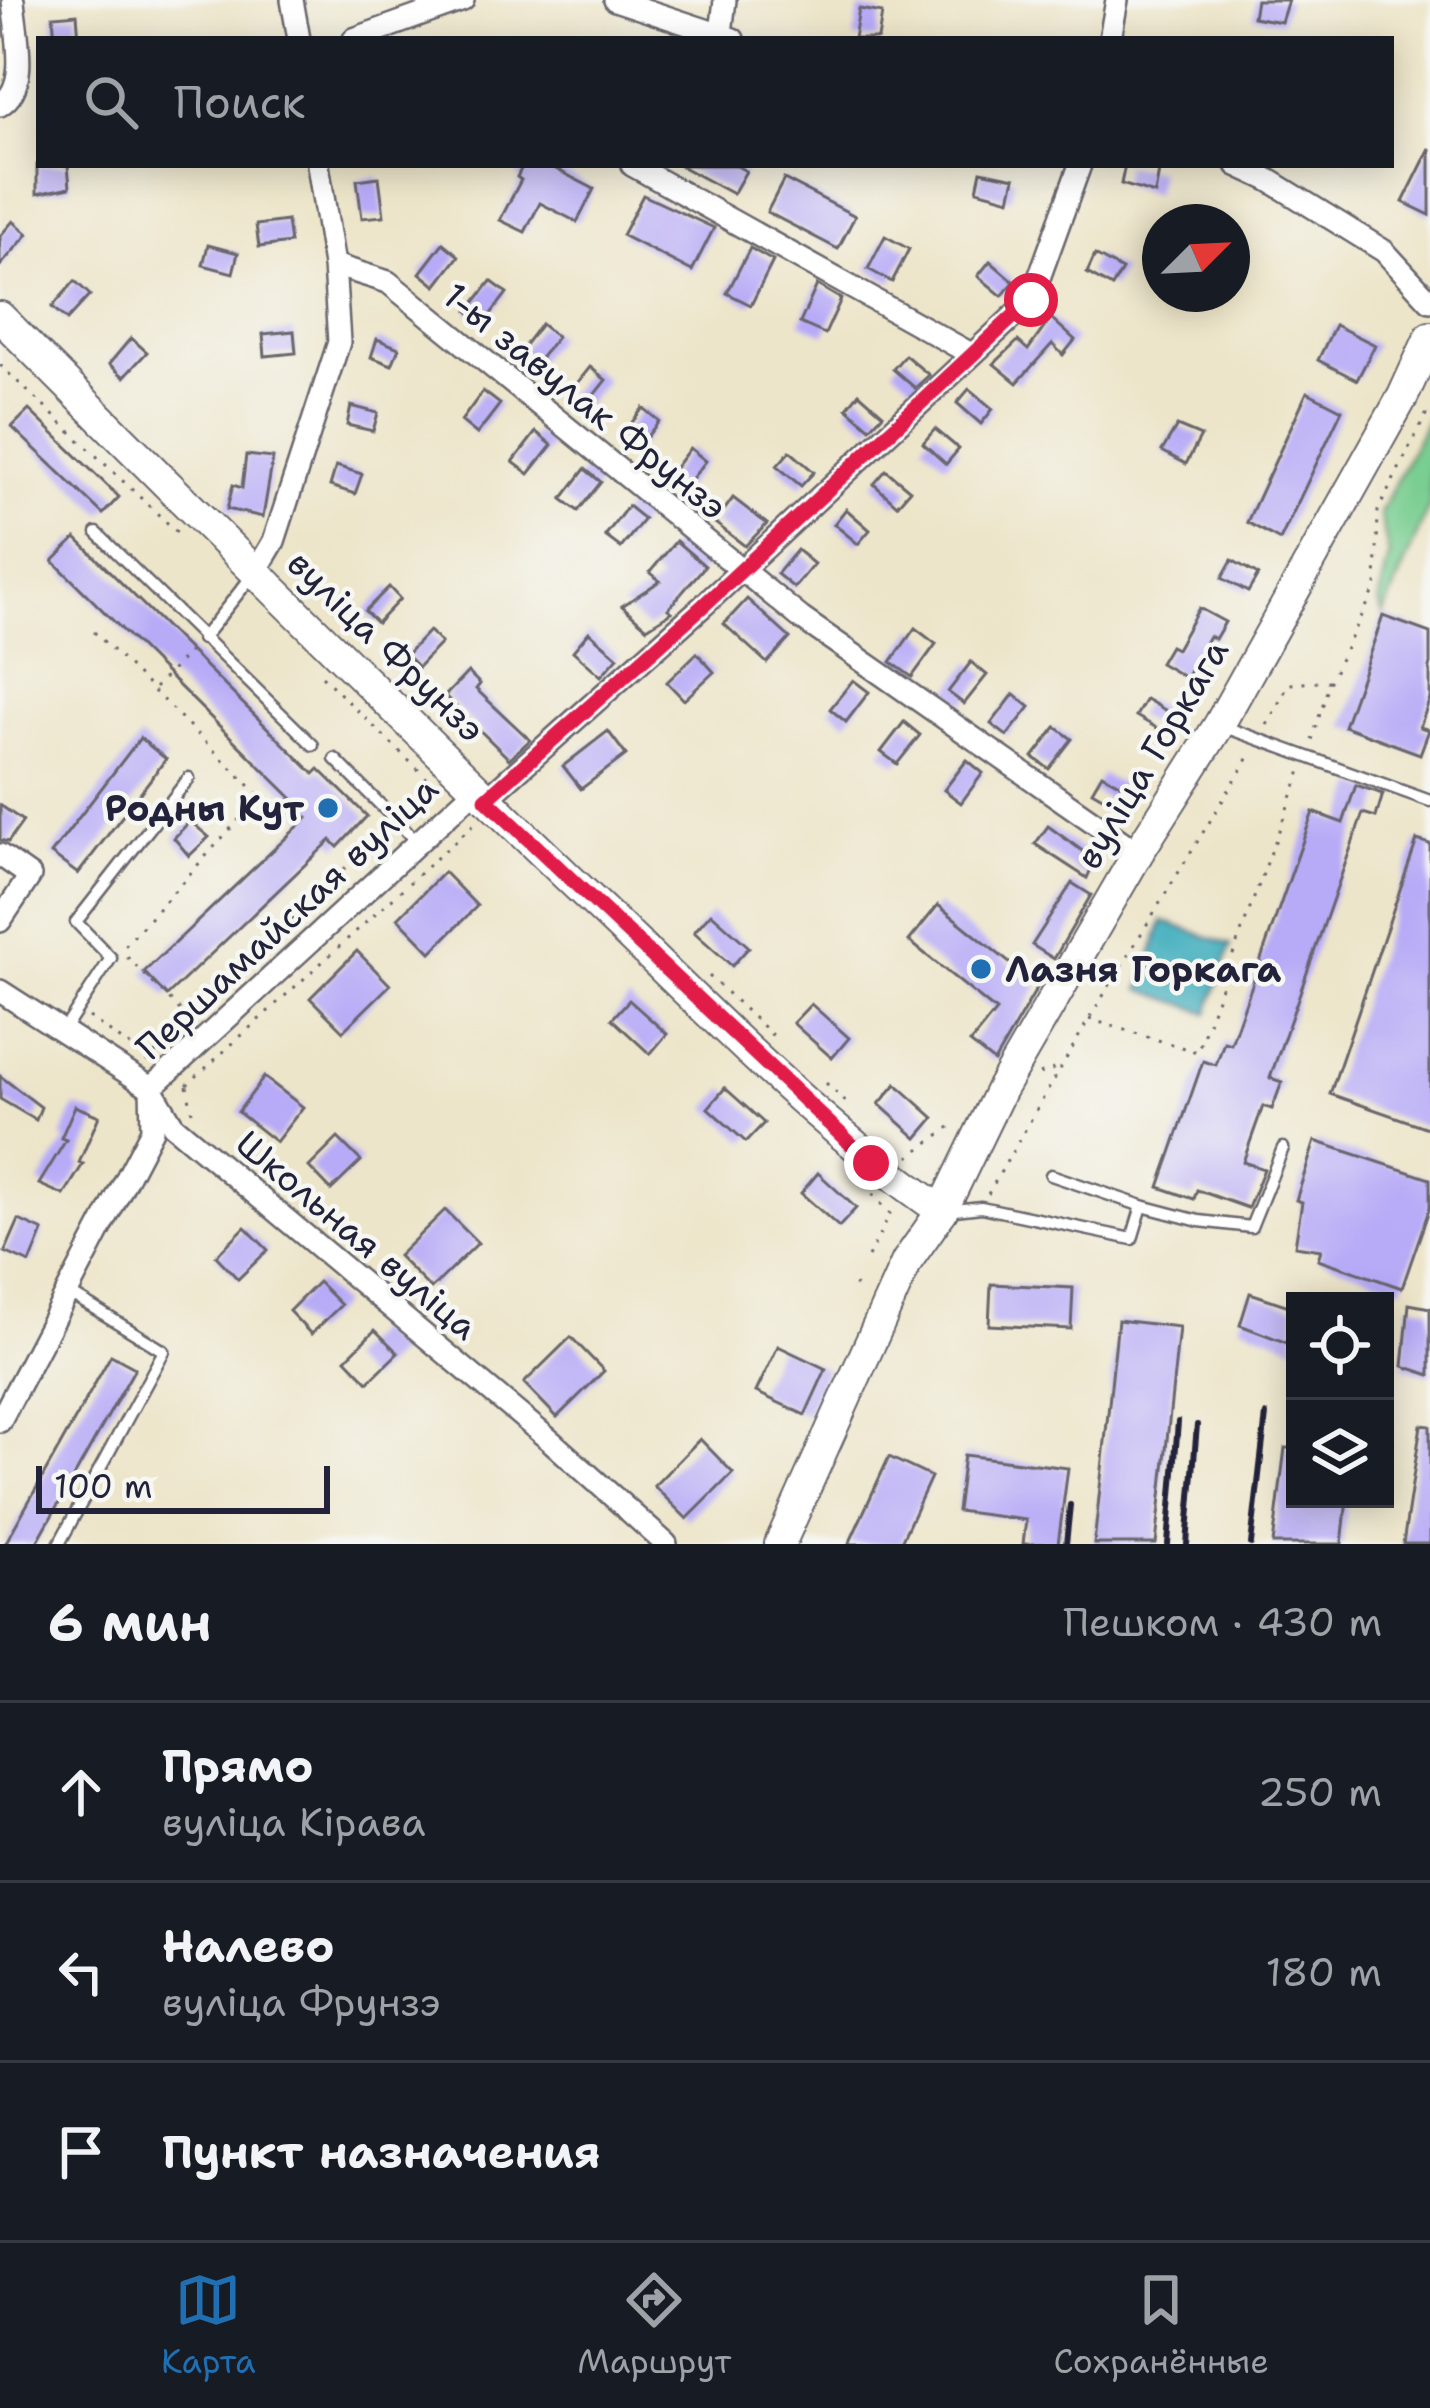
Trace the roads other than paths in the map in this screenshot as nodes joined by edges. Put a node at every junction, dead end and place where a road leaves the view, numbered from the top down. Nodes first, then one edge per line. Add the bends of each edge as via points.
1 (13, 0) edge
2 (292, 0) edge
3 (463, 0) edge
4 (615, 0) edge
5 (724, 0) edge
6 (1117, 0) edge
7 (298, 36) edge
8 (362, 36) edge
9 (728, 36) edge
10 (1111, 36) edge
11 (0, 105) edge
12 (318, 168) edge
13 (637, 168) edge
14 (1079, 168) edge
15 (1243, 168) edge
16 (334, 265) junction
17 (1430, 301) edge
18 (0, 317) edge
19 (1430, 337) edge
20 (971, 354) junction
21 (98, 533) dead end
22 (741, 570) junction
23 (254, 573) junction
24 (202, 639) junction
25 (1219, 725) junction
26 (313, 745) dead end
27 (335, 760) dead end
28 (189, 778) dead end
29 (1430, 801) edge
30 (480, 803) junction
31 (418, 843) junction
32 (1138, 853) junction
33 (0, 855) edge
34 (0, 921) edge
35 (0, 992) edge
36 (64, 1030) junction
37 (144, 1084) junction
38 (1283, 1148) dead end
39 (1051, 1174) dead end
40 (1142, 1206) junction
41 (942, 1211) junction
42 (66, 1291) junction
43 (0, 1421) edge
44 (58, 1544) edge
45 (666, 1544) edge
46 (780, 1544) edge

1 - 11 street via 19,80
2 - 7 street
3 - 8 street
4 - 9 street
5 - 9 street
6 - 10 street
12 - 16 street
13 - 20 street
14 - 20 street, Першамайская вуліца via 1031,300
15 - 17 street via 1384,251
16 - 22 street, 1-ы завулак Фрунзэ via 388,282
16 - 23 street via 339,342 274,541
18 - 23 street, вуліца Фрунзэ
19 - 25 street, вуліца Горкага
20 - 22 street, Першамайская вуліца
21 - 24 lane
22 - 30 street, Першамайская вуліца
22 - 32 street, 1-ы завулак Фрунзэ
23 - 24 lane
23 - 30 street, вуліца Фрунзэ
24 - 26 lane
25 - 29 lane
25 - 32 street, вуліца Горкага
27 - 31 lane
28 - 36 lane via 76,922 111,958
30 - 31 street, Першамайская вуліца
30 - 41 street, вуліца Фрунзэ
31 - 37 street, Першамайская вуліца
32 - 41 street, вуліца Горкага via 1001,1089
33 - 34 street via 29,876
35 - 36 street, Школьная вуліца
36 - 37 street, Школьная вуліца
37 - 42 street, Першамайская вуліца via 152,1130
37 - 45 street, Школьная вуліца via 173,1125
38 - 40 lane via 1251,1227
39 - 40 lane
40 - 41 lane via 1132,1239 981,1207
41 - 46 street, вуліца Горкага via 907,1261
42 - 43 street, Першамайская вуліца
42 - 44 lane via 164,1351

